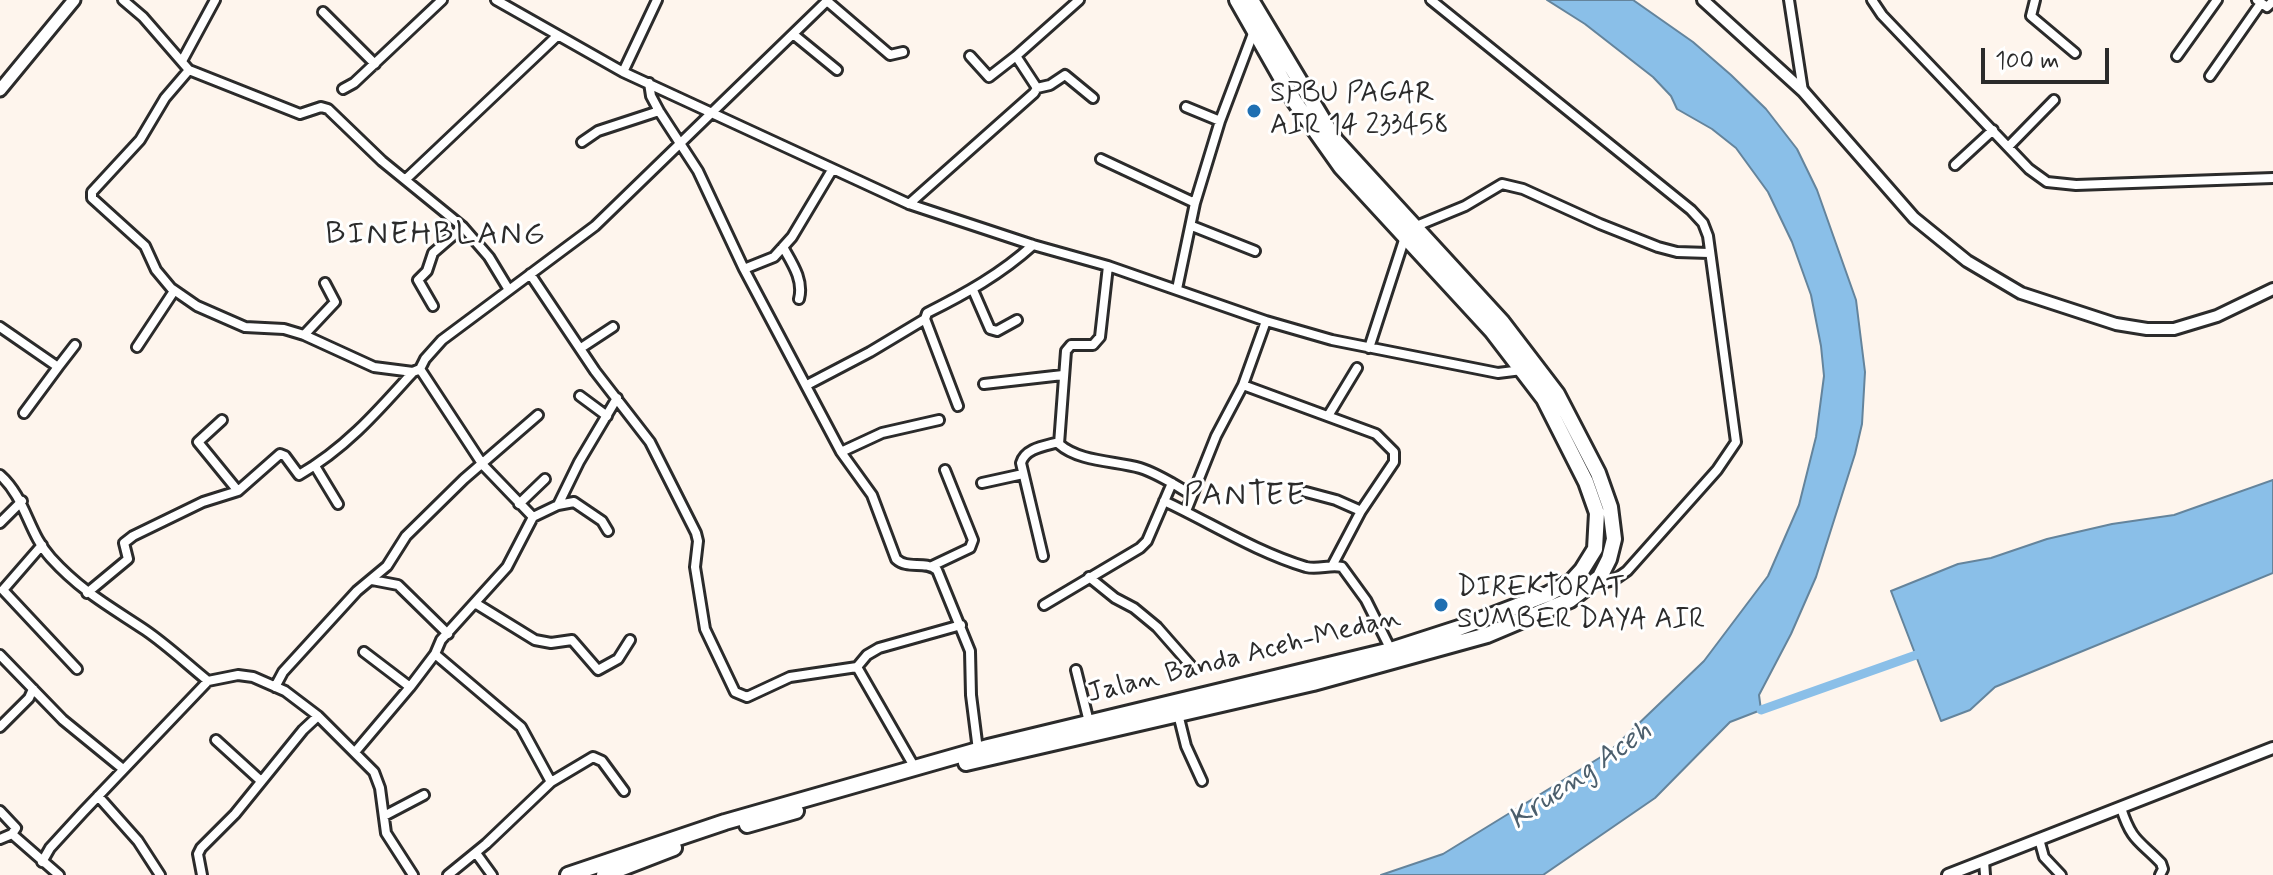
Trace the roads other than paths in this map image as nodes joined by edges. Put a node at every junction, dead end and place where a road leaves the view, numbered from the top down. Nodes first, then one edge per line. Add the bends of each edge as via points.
1 (74, 0) edge
2 (123, 0) edge
3 (215, 0) edge
4 (442, 0) edge
5 (496, 0) edge
6 (657, 0) edge
7 (828, 0) edge
8 (1079, 0) edge
9 (1237, 0) edge
10 (1251, 0) edge
11 (1431, 0) edge
12 (1703, 0) edge
13 (1789, 0) edge
14 (1872, 0) edge
15 (2035, 0) edge
16 (2217, 0) edge
17 (2273, 1) edge
18 (2259, 2) edge
19 (323, 12) dead end
20 (1254, 31) junction
21 (793, 34) junction
22 (557, 36) junction
23 (903, 52) dead end
24 (2075, 53) dead end
25 (970, 56) dead end
26 (1016, 56) junction
27 (2177, 56) dead end
28 (182, 61) junction
29 (375, 64) junction
30 (189, 70) junction
31 (837, 70) dead end
32 (623, 72) junction
33 (2210, 76) dead end
34 (649, 83) junction
35 (1037, 88) junction
36 (343, 89) dead end
37 (0, 90) edge
38 (1803, 91) junction
39 (1093, 98) dead end
40 (2054, 100) dead end
41 (1186, 107) dead end
42 (659, 111) junction
43 (710, 113) junction
44 (1220, 121) junction
45 (1993, 130) junction
46 (582, 142) dead end
47 (679, 143) junction
48 (2008, 147) junction
49 (1101, 159) dead end
50 (1955, 165) dead end
51 (832, 170) junction
52 (2273, 178) edge
53 (406, 179) junction
54 (1195, 203) junction
55 (909, 204) junction
56 (1192, 226) junction
57 (463, 227) junction
58 (1409, 231) junction
59 (1033, 245) junction
60 (783, 247) junction
61 (1255, 251) dead end
62 (1709, 253) junction
63 (1108, 266) junction
64 (744, 269) junction
65 (530, 274) junction
66 (325, 283) dead end
67 (1177, 289) junction
68 (2273, 289) edge
69 (509, 290) junction
70 (973, 290) junction
71 (174, 291) junction
72 (799, 299) dead end
73 (433, 306) dead end
74 (925, 319) junction
75 (1017, 320) dead end
76 (1266, 321) junction
77 (0, 327) edge
78 (613, 327) dead end
79 (304, 335) junction
80 (75, 345) dead end
81 (137, 347) dead end
82 (581, 348) junction
83 (1369, 348) junction
84 (58, 367) junction
85 (1357, 368) dead end
86 (416, 370) junction
87 (1522, 370) junction
88 (1063, 375) junction
89 (984, 384) dead end
90 (807, 385) junction
91 (1243, 385) junction
92 (580, 396) dead end
93 (617, 398) junction
94 (958, 406) dead end
95 (24, 413) dead end
96 (538, 415) dead end
97 (607, 416) junction
98 (1328, 416) junction
99 (222, 420) dead end
100 (939, 420) dead end
101 (1059, 442) junction
102 (841, 452) junction
103 (483, 465) junction
104 (315, 466) junction
105 (945, 470) dead end
106 (1023, 474) junction
107 (0, 475) edge
108 (545, 479) dead end
109 (982, 483) dead end
110 (1172, 483) junction
111 (238, 491) junction
112 (1306, 492) dead end
113 (1192, 495) junction
114 (22, 501) junction
115 (1164, 501) junction
116 (338, 504) dead end
117 (519, 504) junction
118 (558, 505) junction
119 (1186, 511) junction
120 (1361, 511) junction
121 (533, 517) junction
122 (0, 523) edge
123 (608, 531) dead end
124 (42, 545) junction
125 (1043, 556) dead end
126 (932, 566) junction
127 (1332, 566) junction
128 (1089, 577) junction
129 (372, 580) junction
130 (1590, 586) junction
131 (87, 593) junction
132 (475, 603) junction
133 (1044, 605) dead end
134 (961, 625) junction
135 (448, 634) junction
136 (630, 640) dead end
137 (1391, 650) junction
138 (364, 652) dead end
139 (435, 654) junction
140 (0, 655) edge
141 (857, 667) junction
142 (1193, 668) dead end
143 (77, 669) dead end
144 (1076, 670) dead end
145 (208, 681) junction
146 (275, 687) junction
147 (410, 687) junction
148 (33, 689) junction
149 (1176, 707) junction
150 (318, 716) junction
151 (1089, 722) junction
152 (0, 727) edge
153 (216, 740) dead end
154 (2273, 748) edge
155 (978, 750) junction
156 (355, 752) junction
157 (915, 768) junction
158 (123, 769) junction
159 (261, 781) junction
160 (1202, 781) dead end
161 (551, 782) junction
162 (624, 791) dead end
163 (424, 795) dead end
164 (98, 796) junction
165 (2121, 808) junction
166 (0, 811) edge
167 (384, 816) junction
168 (12, 834) junction
169 (0, 839) edge
170 (2039, 839) junction
171 (476, 853) junction
172 (1984, 861) junction
173 (42, 862) junction
174 (59, 875) edge
175 (160, 875) edge
176 (202, 875) edge
177 (413, 875) edge
178 (448, 875) edge
179 (492, 875) edge
180 (568, 875) edge
181 (604, 875) edge
182 (1948, 875) edge
183 (1985, 875) edge
184 (2061, 875) edge
185 (2160, 875) edge

1 - 37 main road
2 - 28 street
3 - 28 street
4 - 29 street
5 - 22 street
6 - 32 street
7 - 21 street
7 - 23 street via 890,55
8 - 26 street
9 - 20 highway, Jalan Banda Aceh-Medan
10 - 58 highway, Jalan Banda Aceh-Medan via 1335,140
11 - 62 street via 1691,210 1703,223
12 - 38 street
13 - 38 street
14 - 45 street
15 - 24 street via 2031,16
16 - 27 street
17 - 18 street via 2267,7
18 - 33 street
19 - 29 street
20 - 44 street
20 - 58 highway, Jalan Banda Aceh-Medan via 1341,167
21 - 31 street
21 - 43 street
22 - 32 street
22 - 53 street
25 - 26 street via 989,77
26 - 35 street
28 - 30 street
29 - 36 street
30 - 53 street via 300,114 328,109
30 - 71 street via 140,140 91,194 145,246
32 - 34 street
34 - 42 street
34 - 43 street
35 - 39 street via 1065,75
35 - 55 street
38 - 68 street via 1914,218 1967,261 2021,293 2116,324 2174,329 2217,316
40 - 48 street
41 - 44 street
42 - 46 street via 598,131
42 - 47 street
43 - 47 street
43 - 51 street
44 - 54 street
45 - 48 street
45 - 50 street
47 - 64 street via 698,171
47 - 65 street via 595,226
48 - 52 street via 2041,179 2057,185
49 - 54 street
51 - 55 street
51 - 60 street
53 - 57 street
54 - 56 street
55 - 59 street
56 - 61 street
56 - 67 street
57 - 69 street
57 - 73 street via 433,253 418,280
58 - 62 street via 1502,184 1658,247
58 - 83 street
58 - 87 highway, Jalan Banda Aceh-Medan
58 - 130 highway, Jalan Banda Aceh-Medan via 1502,322 1569,414 1598,473 1614,539 1600,577
59 - 63 street
59 - 70 street
60 - 64 street via 774,257
60 - 72 street via 800,284
62 - 130 street via 1736,442 1622,576
63 - 67 street
63 - 88 street via 1100,337 1093,345 1068,347
64 - 90 street
65 - 69 street
65 - 82 street
66 - 79 street via 335,302
67 - 76 street
69 - 86 street via 442,340
70 - 74 street via 927,313
70 - 75 street via 990,329 997,331
71 - 79 street via 245,327
71 - 81 street
74 - 90 street
74 - 94 street
76 - 83 street
76 - 91 street
77 - 84 street
78 - 82 street
79 - 86 street via 374,367
80 - 84 street
82 - 93 street
83 - 87 street via 1498,373
84 - 95 street
85 - 98 street
86 - 103 street
86 - 104 street via 356,435
87 - 137 highway, Jalan Banda Aceh-Medan via 1544,399 1586,482 1597,513 1595,549 1572,581 1548,594
88 - 89 street
88 - 101 street
90 - 102 street
91 - 98 street
91 - 113 street
92 - 97 street
93 - 97 street
93 - 141 street via 650,442 698,536 695,567 705,629 735,692 747,697 790,677
96 - 103 street
97 - 118 street
98 - 120 street via 1376,434 1394,452
99 - 111 street via 198,442
100 - 102 street via 882,433
101 - 106 street via 1023,457
101 - 110 street via 1074,453 1142,469
102 - 126 street via 872,495 896,559 904,565
103 - 117 street
103 - 129 street via 406,536 395,557
104 - 111 street via 299,475 280,454
104 - 116 street
105 - 126 street via 973,540 970,548
106 - 109 street
106 - 125 street
107 - 114 street
108 - 117 street
110 - 113 street
110 - 115 street
111 - 131 street via 203,502 125,541 128,559
112 - 120 street
113 - 119 street
114 - 122 street
114 - 124 street
115 - 119 street
115 - 128 street via 1147,541
117 - 121 street
118 - 121 street
118 - 123 street via 577,503
119 - 127 street via 1295,563 1318,569
120 - 127 street
121 - 132 street via 507,567
124 - 131 street
124 - 143 street via 3,590
126 - 134 street
127 - 137 street via 1345,570
128 - 133 street
128 - 142 street via 1157,627
129 - 135 street via 398,585
129 - 146 street via 283,672
130 - 149 highway, Jalan Banda Aceh-Medan via 1570,600 1487,635 1327,680
131 - 145 street
132 - 135 street
132 - 136 street via 535,640 572,640 598,670 618,659
134 - 141 street via 879,648
134 - 155 street via 970,651
135 - 139 street
137 - 149 highway, Jalan Banda Aceh-Medan
138 - 147 street
139 - 147 street
139 - 161 street via 521,727
140 - 148 street
141 - 157 street
144 - 151 street
145 - 146 street via 245,675
145 - 158 street
146 - 150 street
147 - 156 street
148 - 152 street
148 - 158 street
149 - 151 highway, Jalan Banda Aceh-Medan
149 - 160 street
149 - 181 highway, Jalan Banda Aceh-Medan via 697,840
150 - 156 street
150 - 159 street
151 - 155 highway, Jalan Banda Aceh-Medan
153 - 159 street
154 - 165 street
155 - 157 highway, Jalan Banda Aceh-Medan
156 - 167 street via 377,777
157 - 180 highway, Jalan Banda Aceh-Medan via 725,822
158 - 164 street
159 - 176 street via 201,848
161 - 162 street via 595,757
161 - 171 street
163 - 167 street
164 - 173 street
164 - 175 street
165 - 170 street
165 - 185 street via 2134,839 2161,863
166 - 168 street via 16,828
167 - 177 street via 390,841
168 - 169 street
168 - 173 street
170 - 172 street
170 - 184 street via 2044,857
171 - 178 street
171 - 179 street
172 - 182 street
172 - 183 street
173 - 174 street

